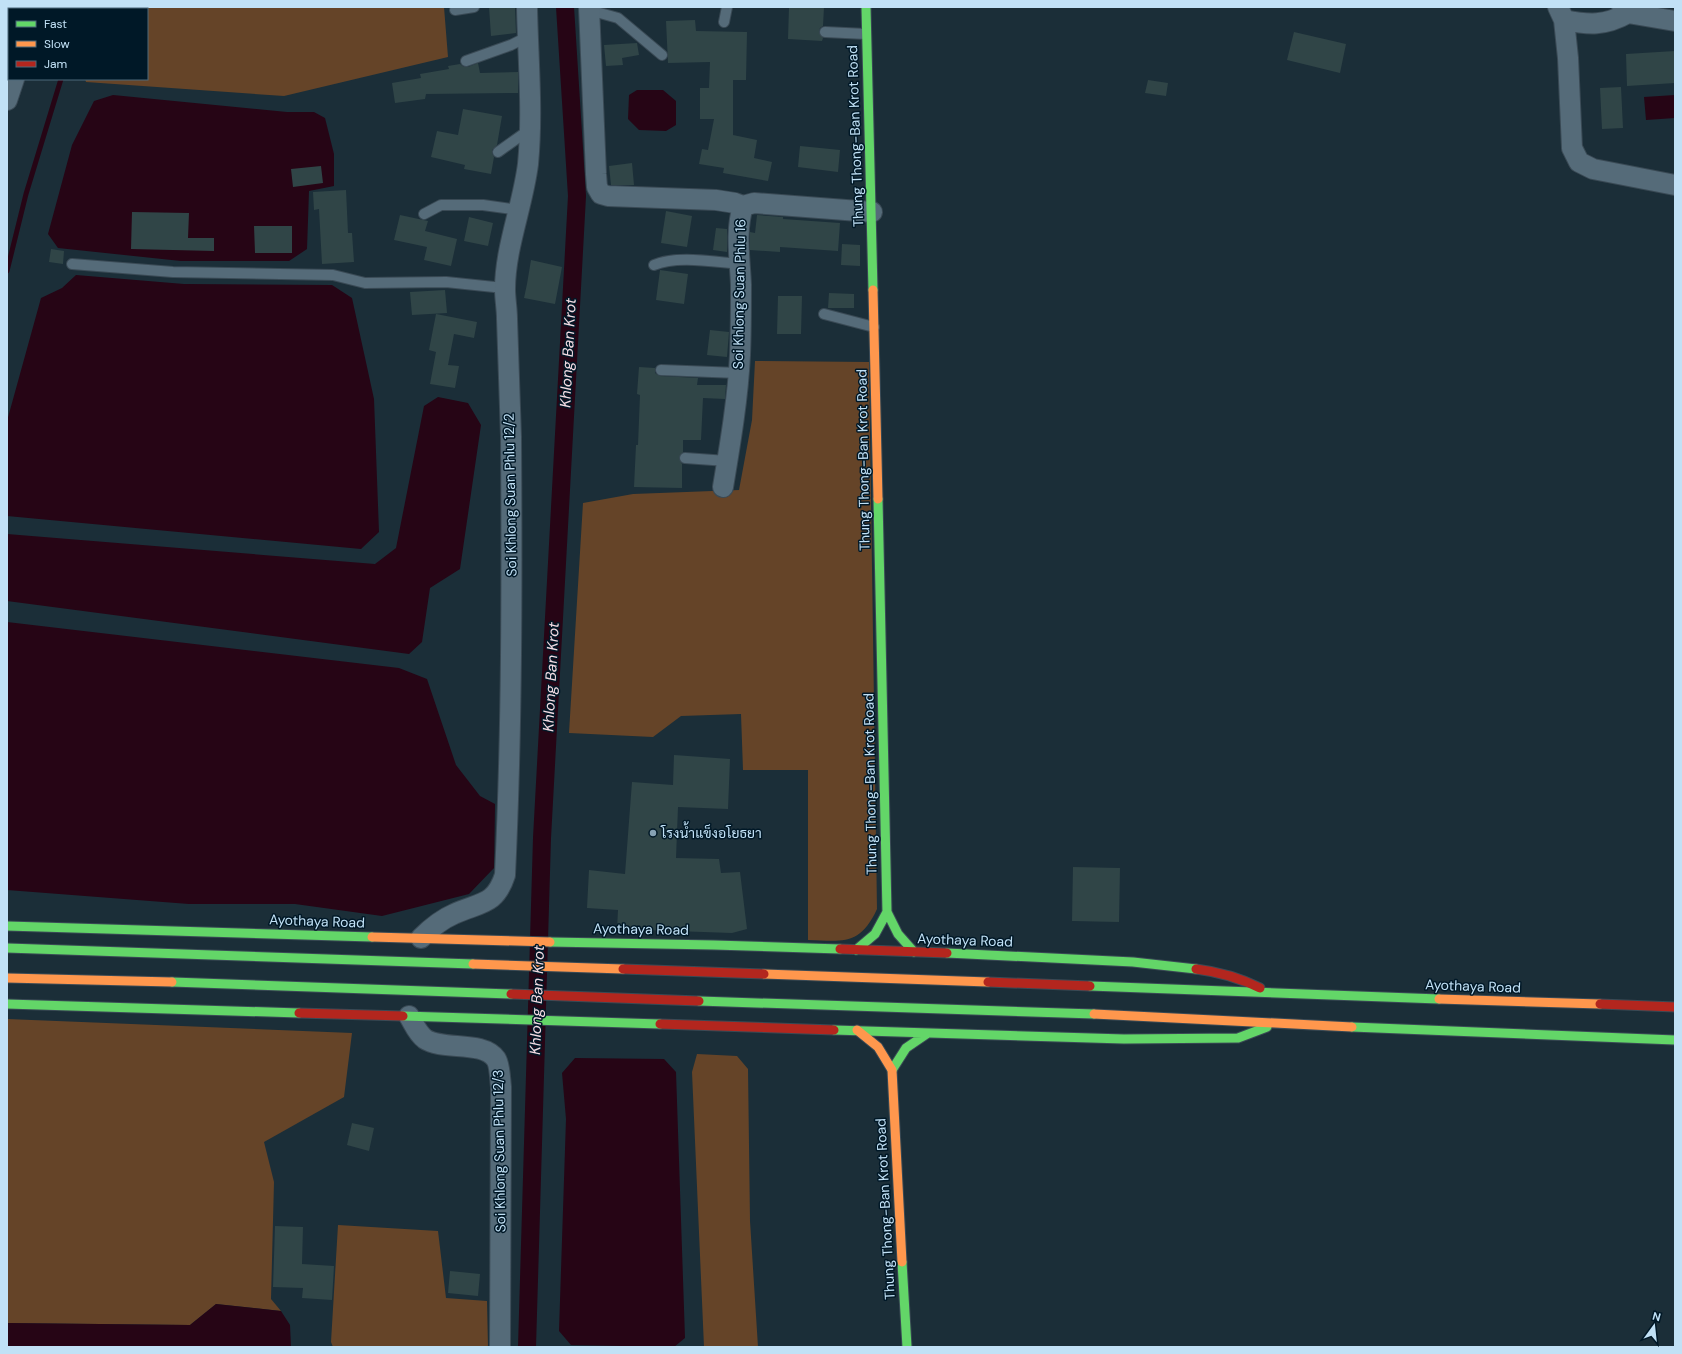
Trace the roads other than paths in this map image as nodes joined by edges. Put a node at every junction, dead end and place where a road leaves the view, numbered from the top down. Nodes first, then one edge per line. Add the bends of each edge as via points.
1 (474, 7) edge
2 (526, 7) edge
3 (726, 7) edge
4 (866, 7) edge
5 (589, 9) edge
6 (455, 10) dead end
7 (1560, 10) edge
8 (1625, 10) edge
9 (1675, 21) edge
10 (724, 22) dead end
11 (825, 32) dead end
12 (866, 34) junction
13 (527, 37) junction
14 (662, 55) dead end
15 (466, 61) dead end
16 (14, 80) edge
17 (7, 100) edge
18 (529, 130) junction
19 (498, 152) dead end
20 (1675, 185) edge
21 (743, 206) junction
22 (519, 210) junction
23 (872, 212) junction
24 (424, 214) dead end
25 (72, 264) dead end
26 (740, 264) junction
27 (654, 265) dead end
28 (504, 288) junction
29 (824, 314) dead end
30 (874, 327) junction
31 (661, 370) dead end
32 (738, 373) junction
33 (685, 458) dead end
34 (727, 461) junction
35 (723, 487) dead end
36 (887, 912) junction
37 (7, 926) edge
38 (420, 938) junction
39 (7, 948) edge
40 (856, 950) junction
41 (914, 952) junction
42 (7, 978) edge
43 (1270, 993) junction
44 (7, 1004) edge
45 (1675, 1007) edge
46 (409, 1016) junction
47 (1272, 1024) junction
48 (857, 1030) junction
49 (928, 1033) junction
50 (1675, 1040) edge
51 (892, 1070) junction
52 (500, 1347) edge
53 (907, 1347) edge

1 - 6 lane
2 - 13 street, Soi Khlong Suan Phlu 12/2
3 - 10 lane
4 - 12 street, Thung Thong-Ban Krot Road
5 - 14 lane via 618,18
5 - 21 street via 597,187 601,194 716,200
7 - 8 street via 1583,24 1604,24 1615,20
7 - 20 street via 1568,58 1572,148 1579,162 1593,170
8 - 9 street
11 - 12 lane
12 - 23 street, Thung Thong-Ban Krot Road
13 - 15 lane
13 - 18 street, Soi Khlong Suan Phlu 12/2 via 530,79
16 - 17 street
18 - 19 lane
18 - 22 street, Soi Khlong Suan Phlu 12/2 via 528,164
21 - 23 street, Soi Khlong Suan Phlu 16 via 754,203
21 - 26 street, Soi Khlong Suan Phlu 16 via 740,216
22 - 24 lane via 483,204 441,205
22 - 28 street, Soi Khlong Suan Phlu 12/2 via 509,251
23 - 30 street, Thung Thong-Ban Krot Road
25 - 28 lane via 173,272 333,275 365,283 446,282
26 - 27 lane via 678,260 662,261
26 - 32 street, Soi Khlong Suan Phlu 16
28 - 38 street, Soi Khlong Suan Phlu 12/2 via 510,434 512,611 505,875 502,885 489,901 437,922
29 - 30 lane
30 - 36 street, Thung Thong-Ban Krot Road
31 - 32 lane
32 - 34 street, Soi Khlong Suan Phlu 16
33 - 34 lane
34 - 35 street, Soi Khlong Suan Phlu 16
36 - 40 street, Thung Thong-Ban Krot Road via 880,928 870,940
36 - 41 street, Thung Thong-Ban Krot Road via 893,929 903,943
37 - 38 street, Ayothaya Road
38 - 40 street, Ayothaya Road
39 - 43 street, Ayothaya Road
40 - 41 street, Ayothaya Road
41 - 43 street, Ayothaya Road via 1133,962 1204,970 1235,977
42 - 47 street via 235,983 1091,1014
43 - 45 street, Ayothaya Road
44 - 46 street
46 - 48 street
46 - 52 street, Soi Khlong Suan Phlu 12/3 via 426,1040 490,1053 497,1060 501,1087
47 - 49 street via 1238,1038 1124,1039
47 - 50 street
48 - 49 street
48 - 51 street, Thung Thong-Ban Krot Road via 872,1040 884,1053
49 - 51 street, Thung Thong-Ban Krot Road via 912,1041 899,1054
51 - 53 street, Thung Thong-Ban Krot Road

